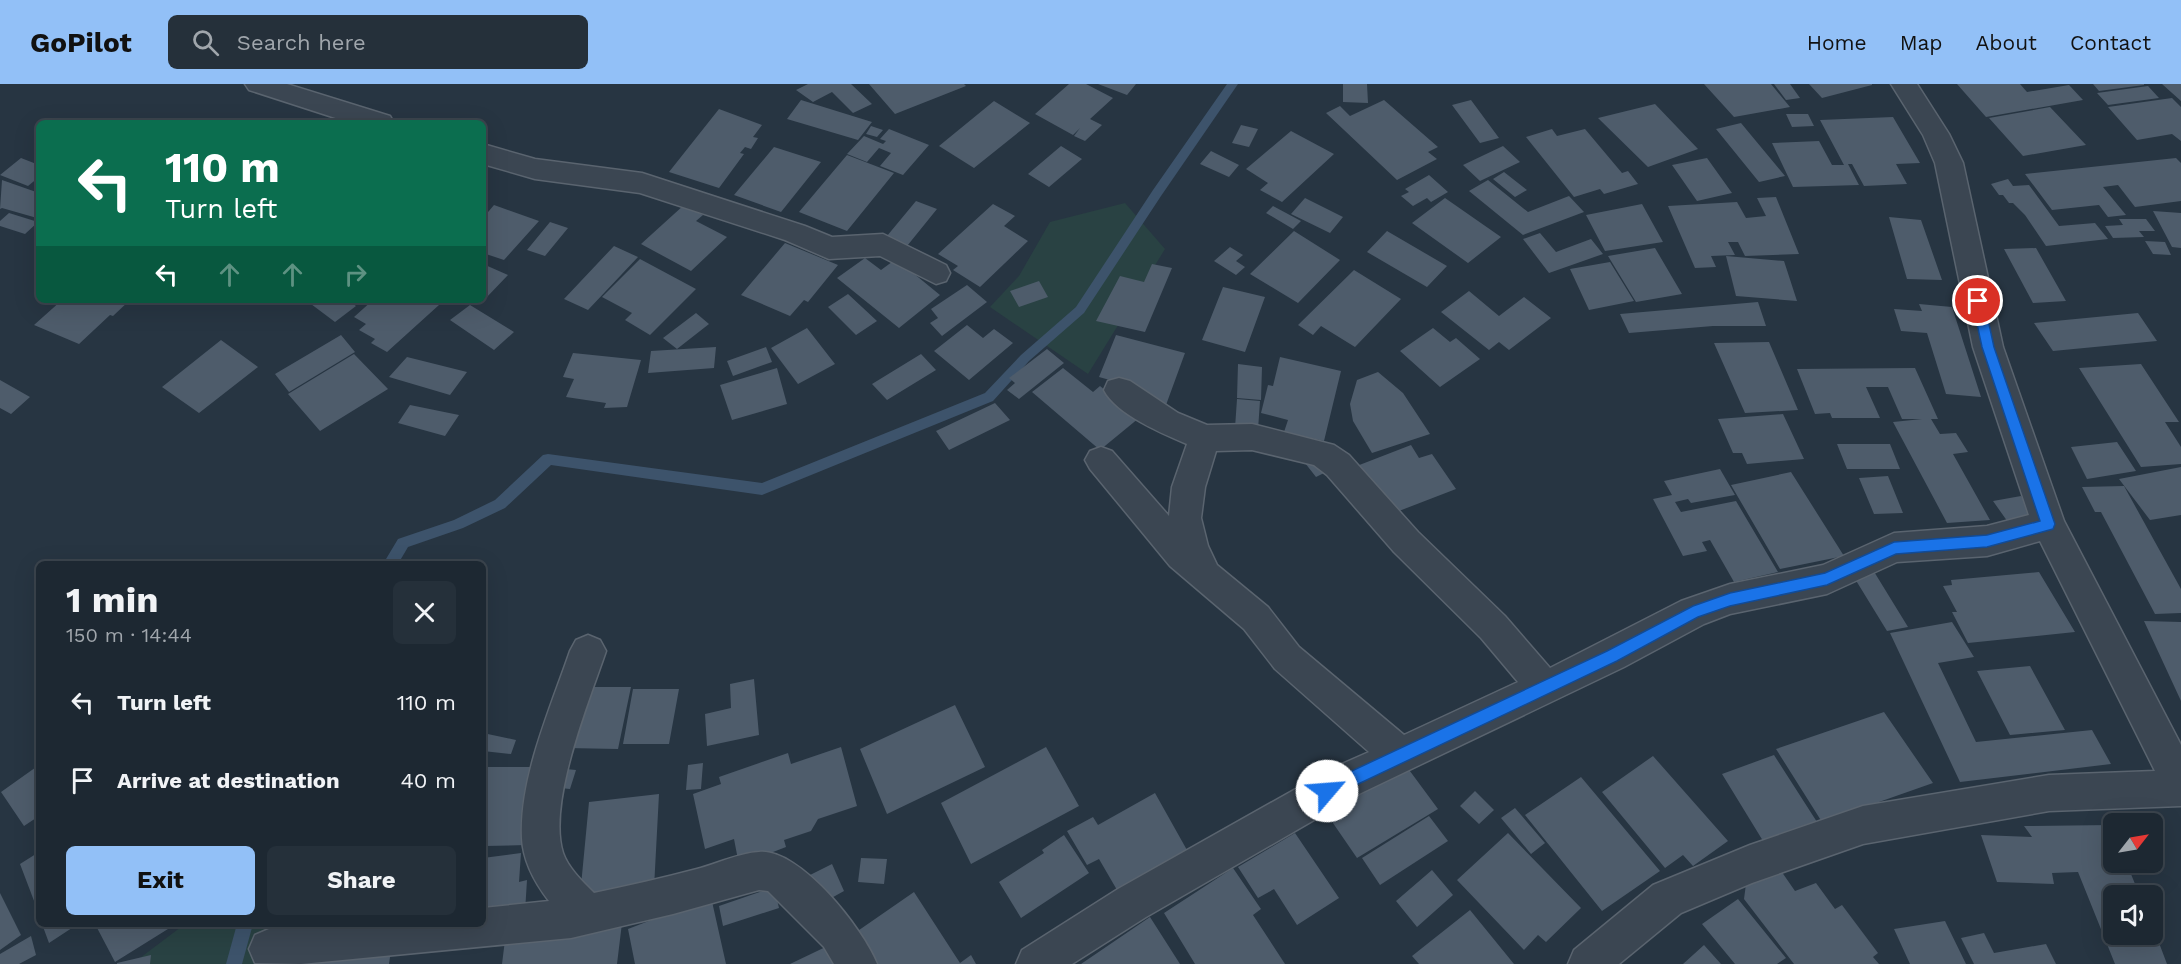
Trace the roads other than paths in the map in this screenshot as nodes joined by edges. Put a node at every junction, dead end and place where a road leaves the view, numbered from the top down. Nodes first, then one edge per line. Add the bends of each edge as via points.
1 (258, 84) edge
2 (1904, 84) edge
3 (372, 120) edge
4 (486, 155) edge
5 (936, 273) dead end
6 (1119, 390) dead end
7 (1205, 438) junction
8 (1101, 460) dead end
9 (2048, 524) junction
10 (1212, 583) junction
11 (588, 651) dead end
12 (1545, 688) junction
13 (1401, 756) junction
14 (2181, 783) edge
15 (2181, 788) edge
16 (586, 914) junction
17 (269, 949) dead end
18 (1043, 961) edge
19 (857, 964) edge
20 (1588, 964) edge

1 - 3 street
2 - 9 street via 1936,134 1949,163 1988,347
4 - 5 street via 535,169 642,183 795,232 829,248 883,245
6 - 7 street via 1167,422
7 - 10 street via 1185,495 1184,524 1195,556
7 - 12 street via 1252,437 1323,454 1338,465 1406,542 1493,627
8 - 10 street via 1182,556
9 - 12 street via 1987,541 1894,548 1827,579 1693,612
9 - 14 street
10 - 13 street via 1256,618 1287,658
11 - 16 street via 557,746 539,825 544,858 556,881
12 - 13 street
13 - 18 street via 1346,780 1254,831
15 - 20 street via 2049,793 1863,825 1750,864 1666,899
16 - 17 street
16 - 19 street via 759,871 777,873 838,933

